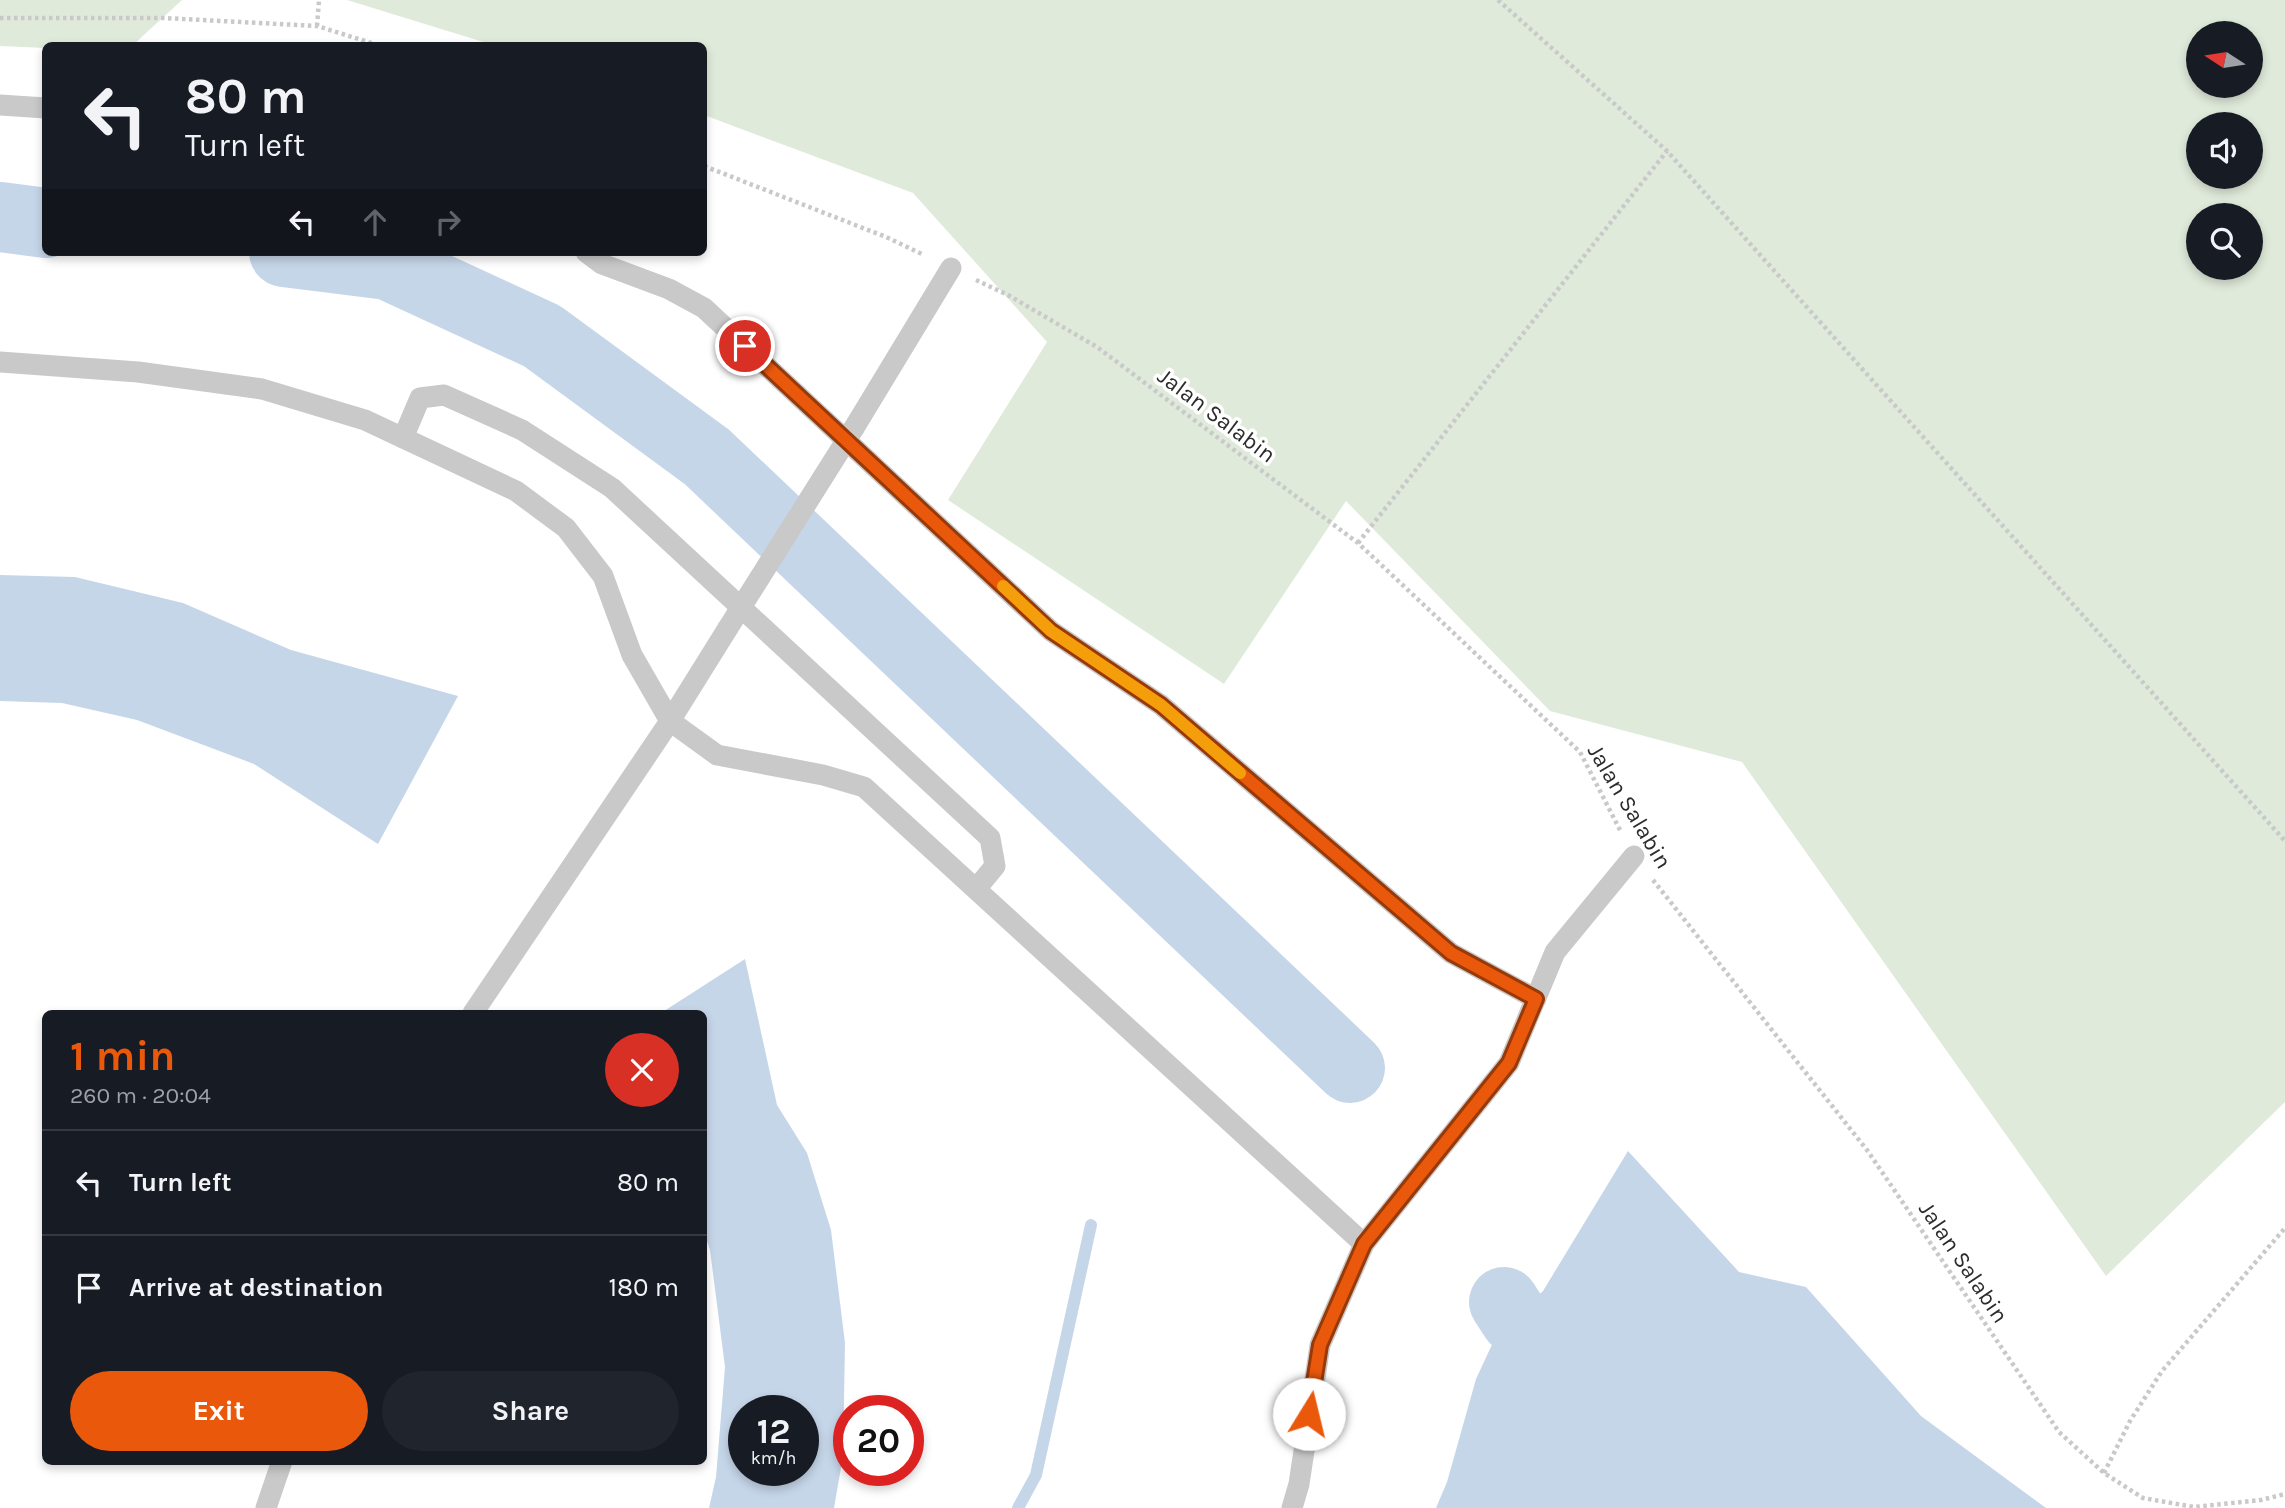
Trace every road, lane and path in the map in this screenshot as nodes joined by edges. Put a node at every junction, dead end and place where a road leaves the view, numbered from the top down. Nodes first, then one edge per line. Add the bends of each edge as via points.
1 (319, 0) edge
2 (1498, 0) edge
3 (0, 18) edge
4 (317, 26) junction
5 (368, 42) edge
6 (0, 105) edge
7 (42, 108) edge
8 (1667, 151) junction
9 (707, 167) edge
10 (591, 256) edge
11 (951, 268) junction
12 (0, 362) edge
13 (403, 438) junction
14 (1358, 543) junction
15 (670, 721) junction
16 (2285, 841) edge
17 (1634, 856) junction
18 (976, 889) junction
19 (1536, 999) junction
20 (475, 1010) edge
21 (2285, 1228) edge
22 (1364, 1244) junction
23 (281, 1465) edge
24 (2104, 1473) junction
25 (2285, 1494) edge
26 (266, 1508) edge
27 (1292, 1508) edge

1 - 4 path
2 - 8 path
3 - 4 path via 164,18
4 - 5 path
6 - 7 lane
8 - 14 path
8 - 16 path
9 - 11 path, Jalan Salabin via 886,237
10 - 19 lane via 704,308 1051,631 1161,705 1451,953
11 - 14 path, Jalan Salabin via 1097,346
11 - 15 lane, bridge
12 - 13 lane via 138,372 262,389 365,420
13 - 15 lane via 516,491 566,528 603,576 632,654
13 - 18 lane via 420,398 444,395 522,430 612,488 990,838 995,866
14 - 17 path, Jalan Salabin via 1580,752
15 - 18 lane via 717,755 864,787
15 - 20 lane
17 - 19 lane via 1555,952
17 - 24 path, Jalan Salabin via 1867,1150 2059,1432
18 - 22 lane
19 - 22 lane via 1509,1063
21 - 24 path via 2162,1371
22 - 27 lane via 1320,1345
23 - 26 lane
24 - 25 path, Jalan Salabin via 2143,1498 2194,1507

